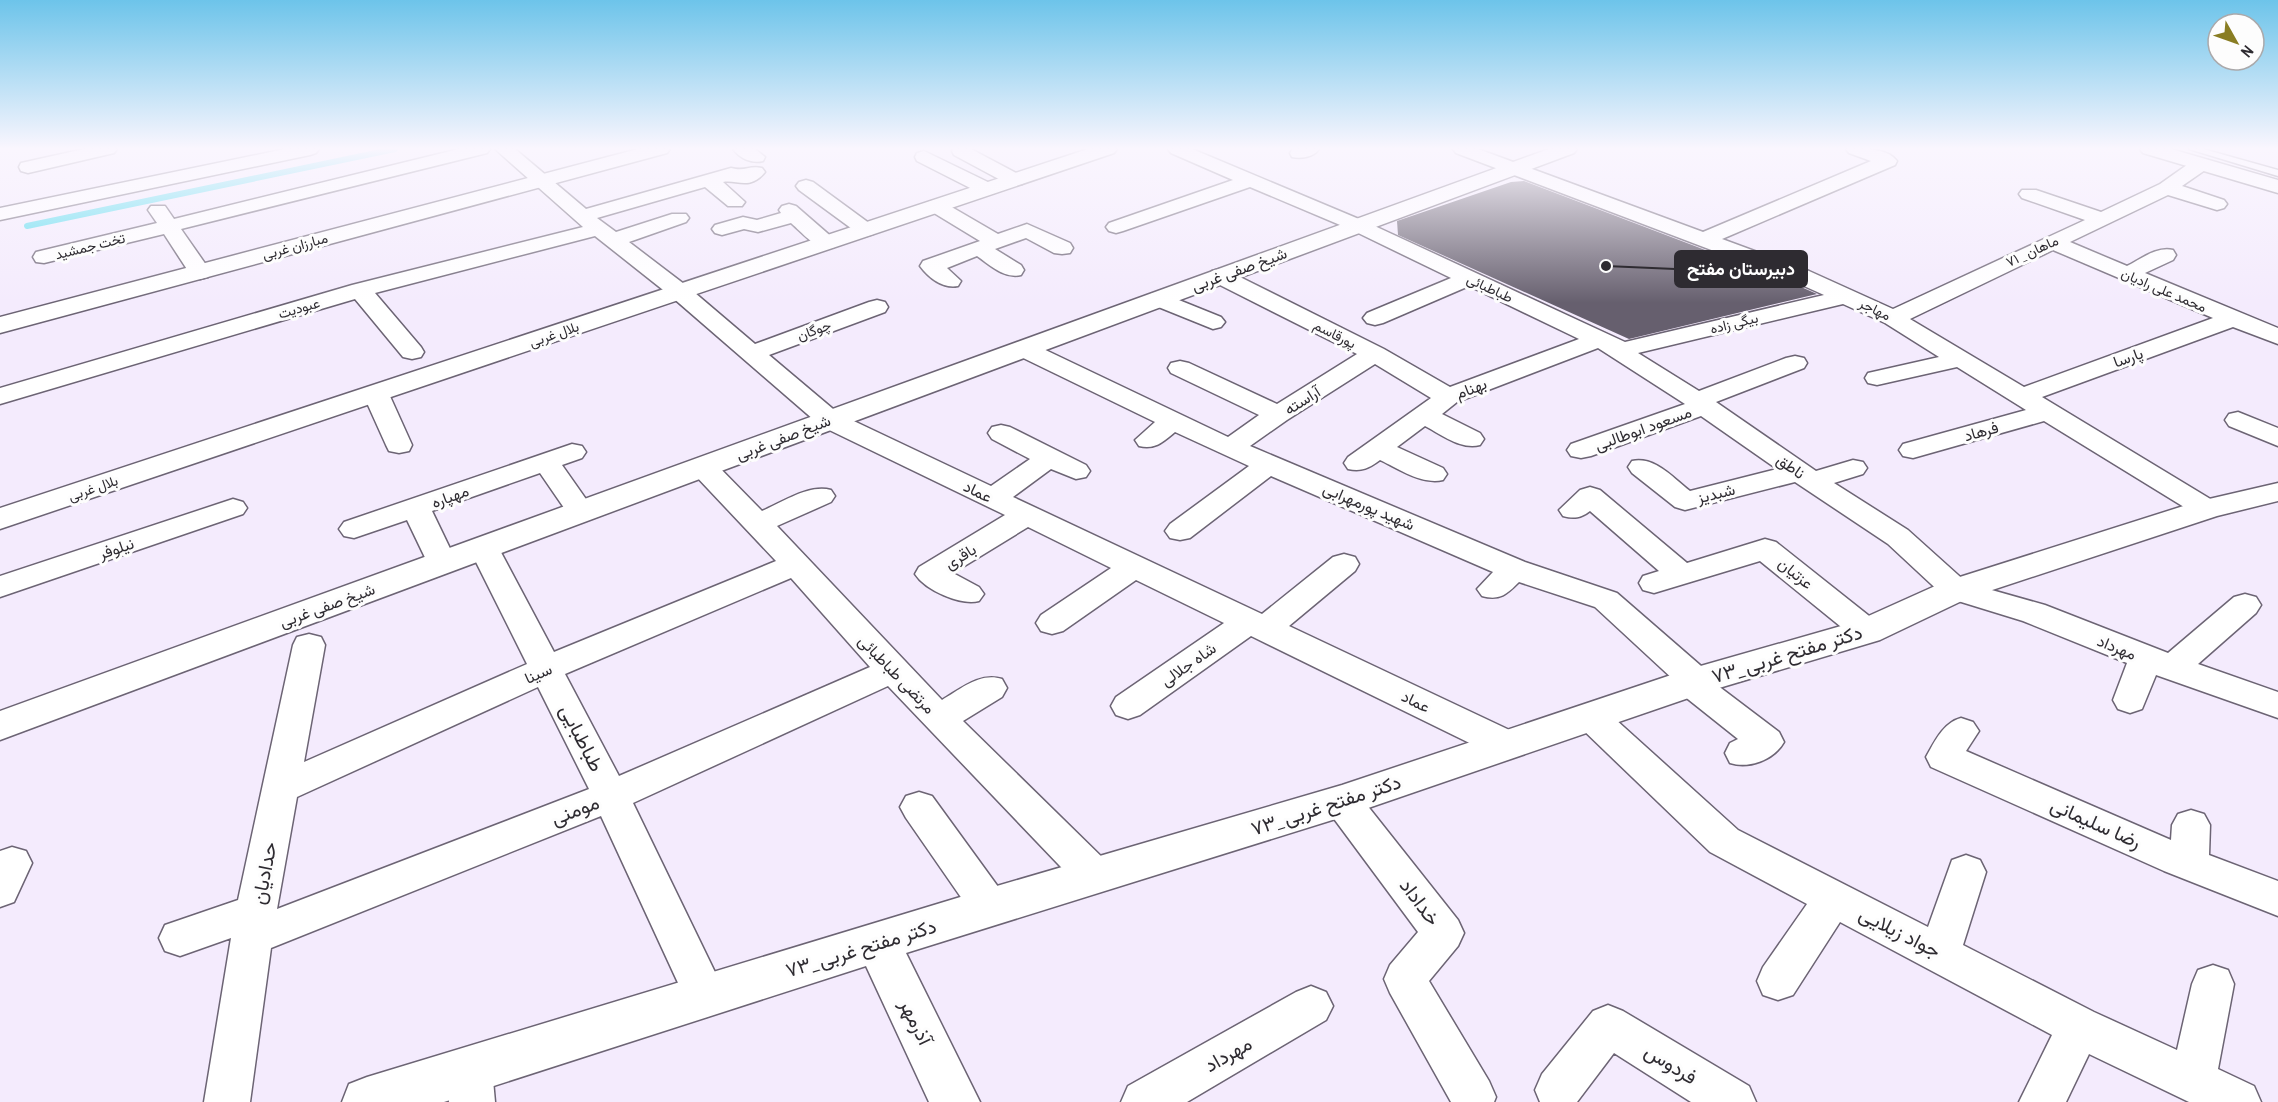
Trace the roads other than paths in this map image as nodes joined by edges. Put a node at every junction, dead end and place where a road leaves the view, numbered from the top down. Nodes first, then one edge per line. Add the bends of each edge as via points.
1 (48, 200) edge
2 (67, 200) edge
3 (271, 200) edge
4 (465, 200) edge
5 (566, 200) edge
6 (662, 200) edge
7 (826, 200) edge
8 (953, 200) edge
9 (1192, 200) edge
10 (1298, 200) edge
11 (1428, 200) edge
12 (1600, 200) edge
13 (1796, 200) edge
14 (2070, 200) edge
15 (2092, 200) edge
16 (2141, 200) edge
17 (2206, 200) edge
18 (50, 204) junction
19 (2217, 204) dead end
20 (2100, 205) junction
21 (936, 206) junction
22 (156, 208) dead end
23 (0, 214) edge
24 (679, 218) dead end
25 (170, 225) junction
26 (1359, 226) junction
27 (1116, 227) dead end
28 (599, 228) junction
29 (722, 229) dead end
30 (866, 230) junction
31 (1704, 240) junction
32 (2051, 242) junction
33 (827, 243) junction
34 (988, 245) junction
35 (1062, 248) dead end
36 (2164, 255) dead end
37 (44, 257) dead end
38 (1013, 270) dead end
39 (200, 272) junction
40 (2127, 274) junction
41 (1220, 276) junction
42 (950, 281) dead end
43 (1469, 289) junction
44 (360, 290) junction
45 (680, 292) junction
46 (1847, 296) junction
47 (1159, 299) junction
48 (877, 307) dead end
49 (1893, 318) junction
50 (2233, 319) junction
51 (1213, 322) dead end
52 (1416, 322) dead end
53 (0, 325) edge
54 (2278, 337) edge
55 (1610, 344) junction
56 (1026, 350) junction
57 (412, 352) dead end
58 (752, 353) junction
59 (1375, 354) junction
60 (1962, 359) junction
61 (1795, 363) dead end
62 (1180, 368) dead end
63 (1877, 378) dead end
64 (376, 394) junction
65 (0, 396) edge
66 (2022, 396) junction
67 (1448, 397) junction
68 (1701, 404) junction
69 (2049, 412) junction
70 (1278, 414) junction
71 (1424, 415) junction
72 (830, 420) junction
73 (2238, 420) dead end
74 (1173, 421) junction
75 (1001, 433) dead end
76 (2278, 438) edge
77 (1471, 439) dead end
78 (1148, 440) dead end
79 (399, 445) dead end
80 (1230, 448) junction
81 (1581, 450) dead end
82 (1912, 450) dead end
83 (572, 452) dead end
84 (1049, 458) junction
85 (546, 462) junction
86 (1270, 463) junction
87 (703, 467) junction
88 (1642, 467) dead end
89 (1853, 468) dead end
90 (1076, 471) dead end
91 (1433, 474) dead end
92 (1806, 477) junction
93 (2278, 492) edge
94 (821, 496) dead end
95 (993, 498) junction
96 (233, 508) dead end
97 (416, 508) junction
98 (2207, 509) junction
99 (1573, 510) dead end
100 (581, 512) junction
101 (1026, 515) junction
102 (0, 519) edge
103 (759, 523) junction
104 (354, 529) dead end
105 (1180, 531) dead end
106 (484, 548) junction
107 (442, 563) junction
108 (797, 564) junction
109 (1344, 564) dead end
110 (1135, 566) junction
111 (0, 587) edge
112 (1956, 590) junction
113 (968, 594) dead end
114 (2245, 605) dead end
115 (1052, 623) dead end
116 (1257, 625) junction
117 (1867, 631) junction
118 (309, 645) dead end
119 (2158, 663) junction
120 (546, 669) junction
121 (893, 670) junction
122 (1694, 682) junction
123 (990, 688) dead end
124 (2130, 700) dead end
125 (2278, 705) edge
126 (1128, 706) dead end
127 (940, 718) junction
128 (1592, 718) junction
129 (0, 726) edge
130 (1961, 731) dead end
131 (1507, 745) junction
132 (1743, 753) dead end
133 (281, 788) junction
134 (612, 796) junction
135 (1342, 801) junction
136 (919, 807) dead end
137 (2191, 825) dead end
138 (2189, 864) junction
139 (1966, 872) dead end
140 (1095, 876) junction
141 (1834, 898) junction
142 (2278, 899) edge
143 (990, 907) junction
144 (254, 925) junction
145 (180, 938) dead end
146 (877, 942) junction
147 (1940, 953) junction
148 (1778, 981) dead end
149 (2213, 984) dead end
150 (706, 997) junction
151 (1311, 1006) dead end
152 (2079, 1027) junction
153 (2193, 1081) junction
154 (470, 1085) edge
155 (1558, 1090) dead end
156 (1473, 1097) dead end
157 (227, 1102) edge
158 (367, 1102) edge
159 (955, 1102) edge
160 (1144, 1102) edge
161 (1733, 1102) edge
162 (2042, 1102) edge
163 (2238, 1102) edge

1 - 18 street
2 - 18 street
3 - 25 street, تخت جمشید
4 - 39 street, مبارزان غربی
5 - 28 street, عماد
6 - 28 street
7 - 30 street
8 - 21 street, بلال غربی
9 - 27 street
10 - 26 street, طباطبائی
11 - 26 street, شیخ صفی غربی
12 - 31 street, مهاجر
13 - 31 street
14 - 20 street
15 - 20 street
16 - 20 street, ۷۱ _ماهان via 2128,207
17 - 19 street
18 - 23 street
20 - 32 street, ۷۱ _ماهان
21 - 30 street, بلال غربی
21 - 34 street
22 - 25 street
24 - 28 street
25 - 37 street, تخت جمشید
25 - 39 street
26 - 41 street, شیخ صفی غربی
26 - 43 street, طباطبائی
28 - 44 street, عبودیت
28 - 45 street, عماد
29 - 33 street via 743,223 758,226 792,212
30 - 33 street, بلال غربی
31 - 46 street, مهاجر
32 - 40 street, محمد علی رادیان
32 - 49 street, ۷۱ _ماهان
33 - 45 street, بلال غربی
34 - 35 street via 1027,230
34 - 38 street
34 - 42 street via 931,266
36 - 40 street
39 - 53 street, مبارزان غربی
40 - 50 street, محمد علی رادیان
41 - 47 street, شیخ صفی غربی
41 - 59 street, پورقاسم
43 - 52 street via 1447,288 1385,313
43 - 55 street, طباطبائی
44 - 57 street
44 - 65 street, عبودیت
45 - 58 street, عماد
45 - 64 street, بلال غربی
46 - 49 street, مهاجر
46 - 55 street, بیگی زاده
47 - 51 street
47 - 56 street, شیخ صفی غربی
48 - 58 street, چوگان
49 - 60 street, مهاجر
50 - 54 street, محمد علی رادیان
50 - 66 street, پارسا
55 - 67 street, بهنام
55 - 68 street, ناطق
56 - 72 street, شیخ صفی غربی
56 - 74 street, شهید پورمهرابی
58 - 72 street, عماد
59 - 67 street, پورقاسم
59 - 70 street, آراسته
60 - 63 street
60 - 66 street, مهاجر
61 - 68 street, مسعود ابوطالبی
62 - 70 street
64 - 79 street
64 - 102 street, بلال غربی
66 - 69 street, مهاجر
67 - 71 street, بهنام
68 - 81 street, مسعود ابوطالبی
68 - 92 street, ناطق
69 - 82 street, فرهاد
69 - 98 street, مهاجر
70 - 80 street, آراسته
71 - 77 street
71 - 91 street, بهنام via 1368,456
72 - 87 street, شیخ صفی غربی
72 - 95 street, عماد
73 - 76 street
74 - 78 street
74 - 80 street, شهید پورمهرابی
75 - 84 street
80 - 86 street, شهید پورمهرابی
83 - 85 street, مهپاره
84 - 90 street
84 - 95 street
85 - 97 street, مهپاره
85 - 100 street
86 - 105 street
86 - 122 street, شهید پورمهرابی via 1504,579 1606,600
87 - 100 street, شیخ صفی غربی
87 - 103 street, مرتضی طباطبائی
88 - 92 street, شبدیز via 1684,501
89 - 92 street
92 - 112 street, ناطق via 1898,537
93 - 98 street, ۷۳_دکتر مفتح غربی
94 - 103 street
95 - 101 street, عماد
96 - 111 street, نیلوفر
97 - 104 street, مهپاره
97 - 107 street
98 - 112 street, ۷۳_دکتر مفتح غربی
99 - 117 street, عزتیان via 1590,496 1667,578 1766,549
100 - 106 street, شیخ صفی غربی
101 - 110 street, عماد
101 - 113 street, باقری via 930,574
103 - 108 street, مرتضی طباطبائی
106 - 107 street, شیخ صفی غربی
106 - 120 street, طباطبایی
107 - 129 street, شیخ صفی غربی
108 - 120 street, سینا
108 - 121 street, مرتضی طباطبائی
109 - 116 street, شاه جلالی
110 - 115 street
110 - 116 street, عماد
112 - 117 street, ۷۳_دکتر مفتح غربی
112 - 119 street, مهرداد via 2034,614
114 - 119 street
116 - 126 street, شاه جلالی
116 - 131 street, عماد
117 - 122 street, ۷۳_دکتر مفتح غربی
118 - 133 street, حدادیان
119 - 124 street
119 - 125 street, مهرداد
120 - 133 street, سینا
120 - 134 street, طباطبایی
121 - 127 street, مرتضی طباطبائی
121 - 134 street, مومنی
122 - 128 street, ۷۳_دکتر مفتح غربی
122 - 132 street, شهید پورمهرابی via 1766,742
123 - 127 street
127 - 140 street, مرتضی طباطبائی
128 - 131 street, ۷۳_دکتر مفتح غربی
128 - 141 street, جواد زیلایی via 1724,842
130 - 138 street, رضا سلیمانی via 1944,757
131 - 135 street, ۷۳_دکتر مفتح غربی
133 - 144 street, حدادیان
134 - 144 street, مومنی
134 - 150 street, طباطبایی
135 - 140 street, ۷۳_دکتر مفتح غربی
135 - 156 street, خداداد via 1443,933 1405,979
136 - 143 street
137 - 138 street
138 - 142 street, رضا سلیمانی
139 - 147 street
140 - 143 street, ۷۳_دکتر مفتح غربی
141 - 147 street, جواد زیلایی
141 - 148 street
143 - 146 street, ۷۳_دکتر مفتح غربی
144 - 145 street, مومنی
144 - 157 street, حدادیان
146 - 150 street, ۷۳_دکتر مفتح غربی
146 - 159 street, آذرمهر
147 - 152 street, جواد زیلایی
149 - 153 street
150 - 154 street, ۷۳_دکتر مفتح غربی
151 - 160 street, مهرداد
152 - 153 street, جواد زیلایی
152 - 162 street
153 - 163 street, جواد زیلایی
154 - 158 street, ۷۳_دکتر مفتح غربی
155 - 161 street, فردوس via 1608,1025

